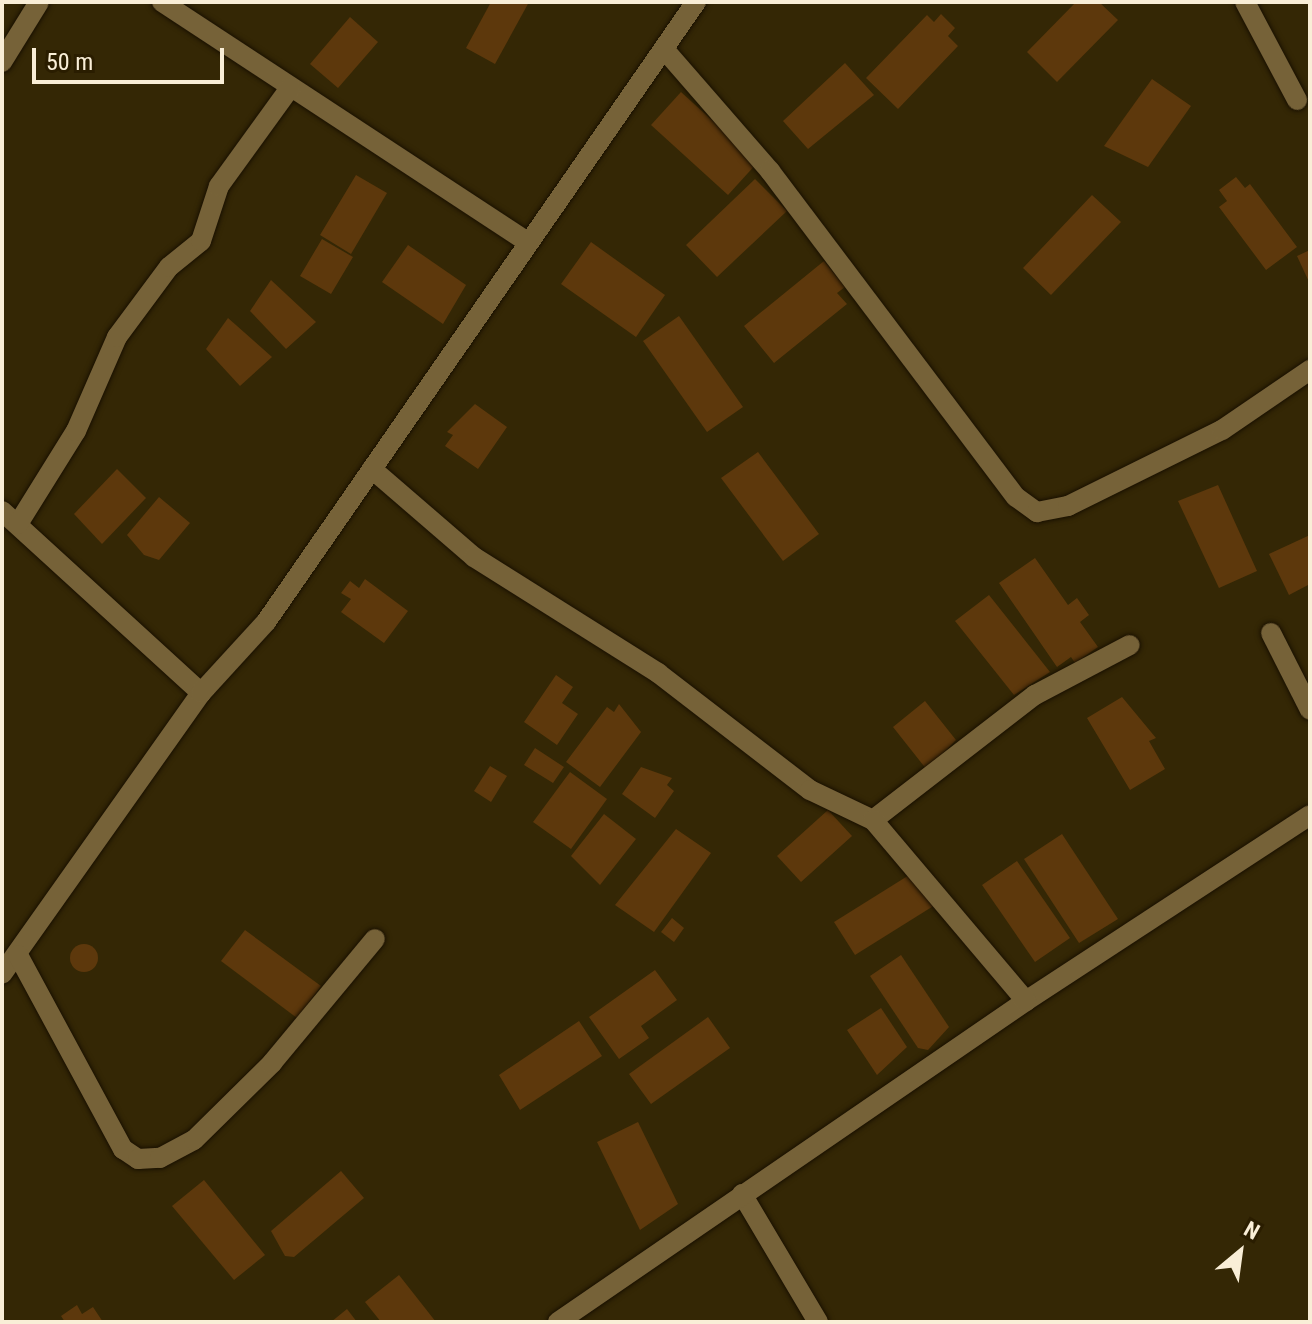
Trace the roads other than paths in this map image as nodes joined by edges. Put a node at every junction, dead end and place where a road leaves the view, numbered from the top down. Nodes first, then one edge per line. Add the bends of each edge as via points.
1 (39, 2) edge
2 (162, 2) edge
3 (696, 2) edge
4 (1245, 2) edge
5 (664, 49) junction
6 (2, 62) edge
7 (290, 88) junction
8 (1297, 100) dead end
9 (528, 242) junction
10 (1310, 370) edge
11 (372, 469) junction
12 (2, 511) edge
13 (18, 524) junction
14 (1271, 633) dead end
15 (1130, 645) dead end
16 (201, 693) junction
17 (1310, 710) edge
18 (1310, 815) edge
19 (873, 820) junction
20 (375, 939) dead end
21 (18, 955) junction
22 (2, 974) edge
23 (1026, 1001) junction
24 (742, 1194) junction
25 (558, 1322) edge
26 (818, 1322) edge

1 - 6 street
2 - 7 street
3 - 5 street
4 - 8 street
5 - 9 street
5 - 10 street via 770,171 1016,497 1037,512 1068,506 1222,430
7 - 9 street
7 - 13 street via 219,186 201,241 169,267 117,337 76,431
9 - 11 street
11 - 16 street via 266,622
11 - 19 street via 474,557 658,673 810,790
12 - 13 street
13 - 16 street
14 - 17 street
15 - 19 street via 1035,695
16 - 21 street
18 - 23 street
19 - 23 street
20 - 21 street via 272,1063 194,1140 160,1158 138,1159 123,1149
21 - 22 street
23 - 24 street
24 - 25 street
24 - 26 street

